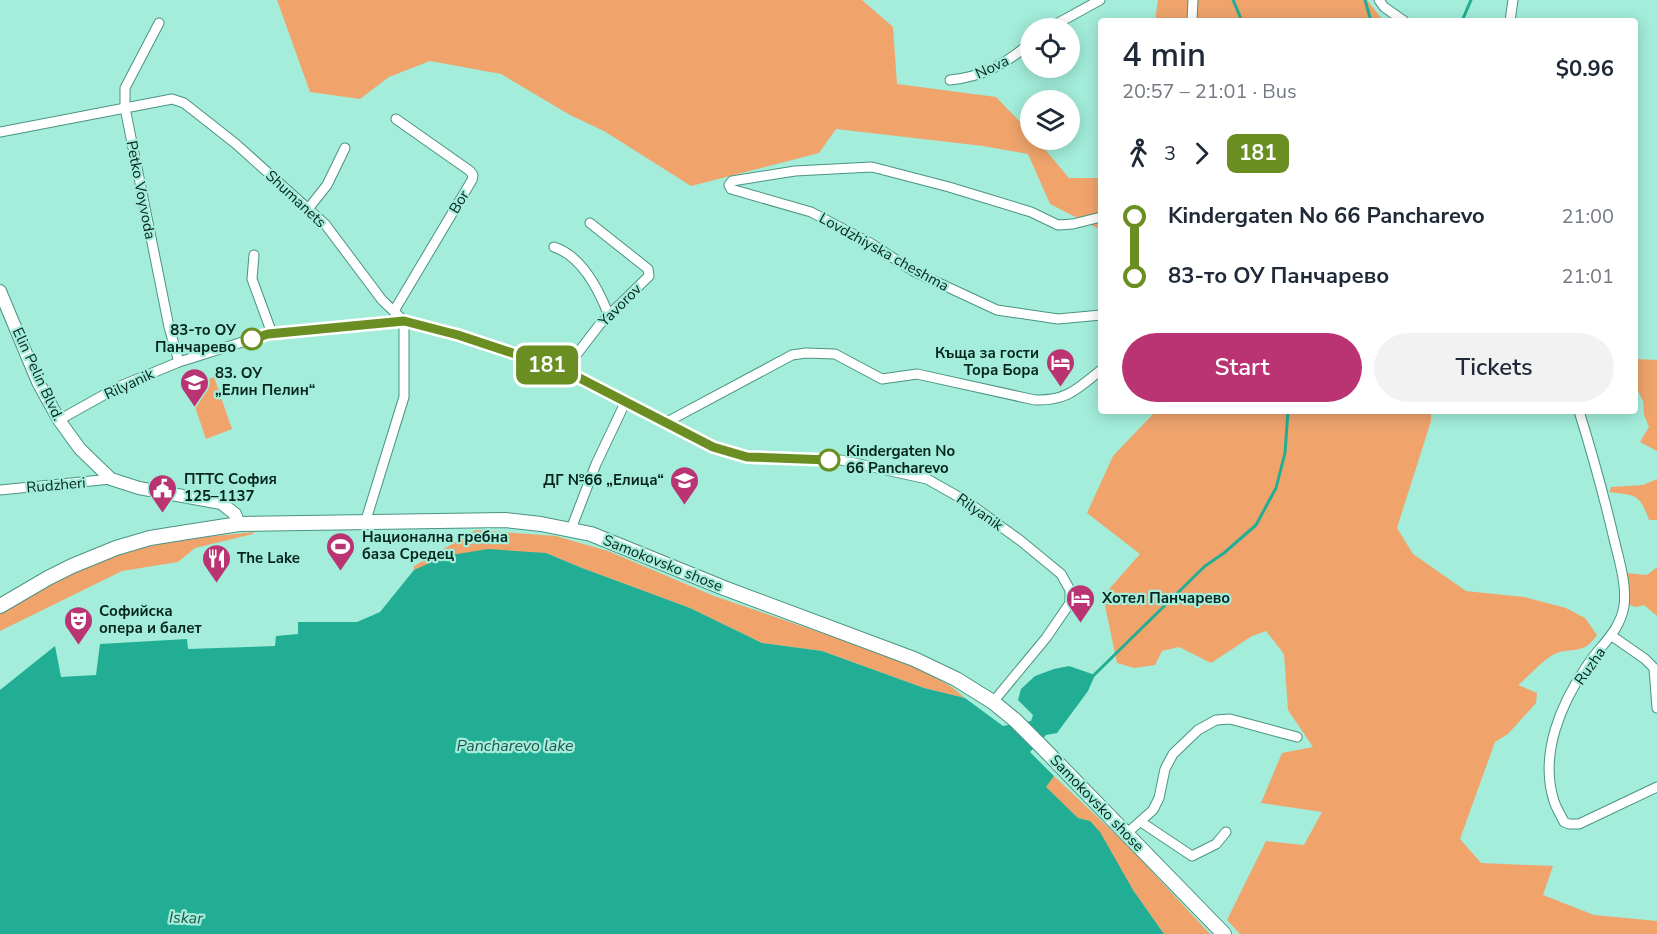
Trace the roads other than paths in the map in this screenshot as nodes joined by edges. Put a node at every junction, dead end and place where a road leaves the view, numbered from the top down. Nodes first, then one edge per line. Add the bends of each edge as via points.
1 (1100, 0) edge
2 (1193, 0) edge
3 (1379, 0) edge
4 (1513, 0) edge
5 (1067, 18) edge
6 (1192, 18) edge
7 (1400, 18) edge
8 (1510, 18) edge
9 (159, 23) dead end
10 (1020, 52) edge
11 (950, 80) dead end
12 (125, 108) junction
13 (396, 118) dead end
14 (0, 132) edge
15 (345, 148) dead end
16 (308, 209) junction
17 (1098, 218) edge
18 (590, 223) dead end
19 (554, 247) dead end
20 (254, 255) dead end
21 (0, 291) edge
22 (394, 311) junction
23 (609, 315) junction
24 (1098, 315) edge
25 (404, 321) junction
26 (268, 334) junction
27 (179, 362) junction
28 (564, 370) junction
29 (1098, 372) edge
30 (624, 403) junction
31 (1580, 414) edge
32 (59, 420) junction
33 (665, 423) junction
34 (111, 479) junction
35 (0, 490) edge
36 (365, 523) junction
37 (239, 524) junction
38 (571, 529) junction
39 (0, 606) edge
40 (1612, 636) junction
41 (993, 702) junction
42 (1657, 708) edge
43 (1297, 737) dead end
44 (1657, 787) edge
45 (1141, 822) junction
46 (1226, 832) dead end
47 (1126, 834) junction
48 (1224, 934) edge

1 - 5 street
2 - 6 street
3 - 7 street
4 - 8 street
9 - 12 street, Petko Voyvoda via 125,88
10 - 11 street, Nova via 983,74
12 - 14 street, Shumanets
12 - 16 street, Shumanets via 172,99 184,103
12 - 27 street, Petko Voyvoda
13 - 22 street, Bor via 473,175
15 - 16 street via 327,185
16 - 22 street, Shumanets via 325,224
17 - 24 street, Lovdzhiyska cheshma via 1058,225 1031,212 872,167 795,171 732,181 729,185 757,198 811,212 913,271 997,310 1058,319
18 - 23 street, Yavorov via 648,269 649,276
19 - 23 street via 587,272
20 - 26 street via 252,279 270,328
21 - 32 street, Elin Pelin Blvd. via 38,382
22 - 25 street, Shumanets
23 - 28 street, Yavorov
25 - 26 street, Rilyanik
25 - 28 street, Rilyanik
25 - 36 street via 404,397
26 - 27 street, Rilyanik
27 - 32 street, Rilyanik via 118,387
28 - 30 street, Rilyanik
29 - 33 street via 1072,393 1035,400 916,374 882,379 835,354 799,354
30 - 33 street, Rilyanik
30 - 38 street
31 - 40 street, Ruzha via 1621,567 1624,604
32 - 34 street, Elin Pelin Blvd. via 75,444
33 - 41 street, Rilyanik via 713,447 747,457 841,460 927,479 966,501 1061,574 1070,590 1070,603
34 - 35 street, Rudzheri
34 - 37 street, Elin Pelin Blvd. via 221,503 236,514
36 - 37 main road, Samokovsko shose
36 - 38 main road, Samokovsko shose via 505,520
37 - 39 main road, Samokovsko shose via 150,538 116,548 48,578
38 - 41 main road, Samokovsko shose via 914,660
40 - 42 street via 1654,668
40 - 44 street, Ruzha via 1589,663 1561,712 1549,769 1555,804 1564,822 1579,824
41 - 47 main road, Samokovsko shose
43 - 45 street via 1230,719 1216,720 1198,730 1173,754 1165,769 1159,798
45 - 46 street via 1192,855 1216,844
45 - 47 street
47 - 48 main road, Samokovsko shose

